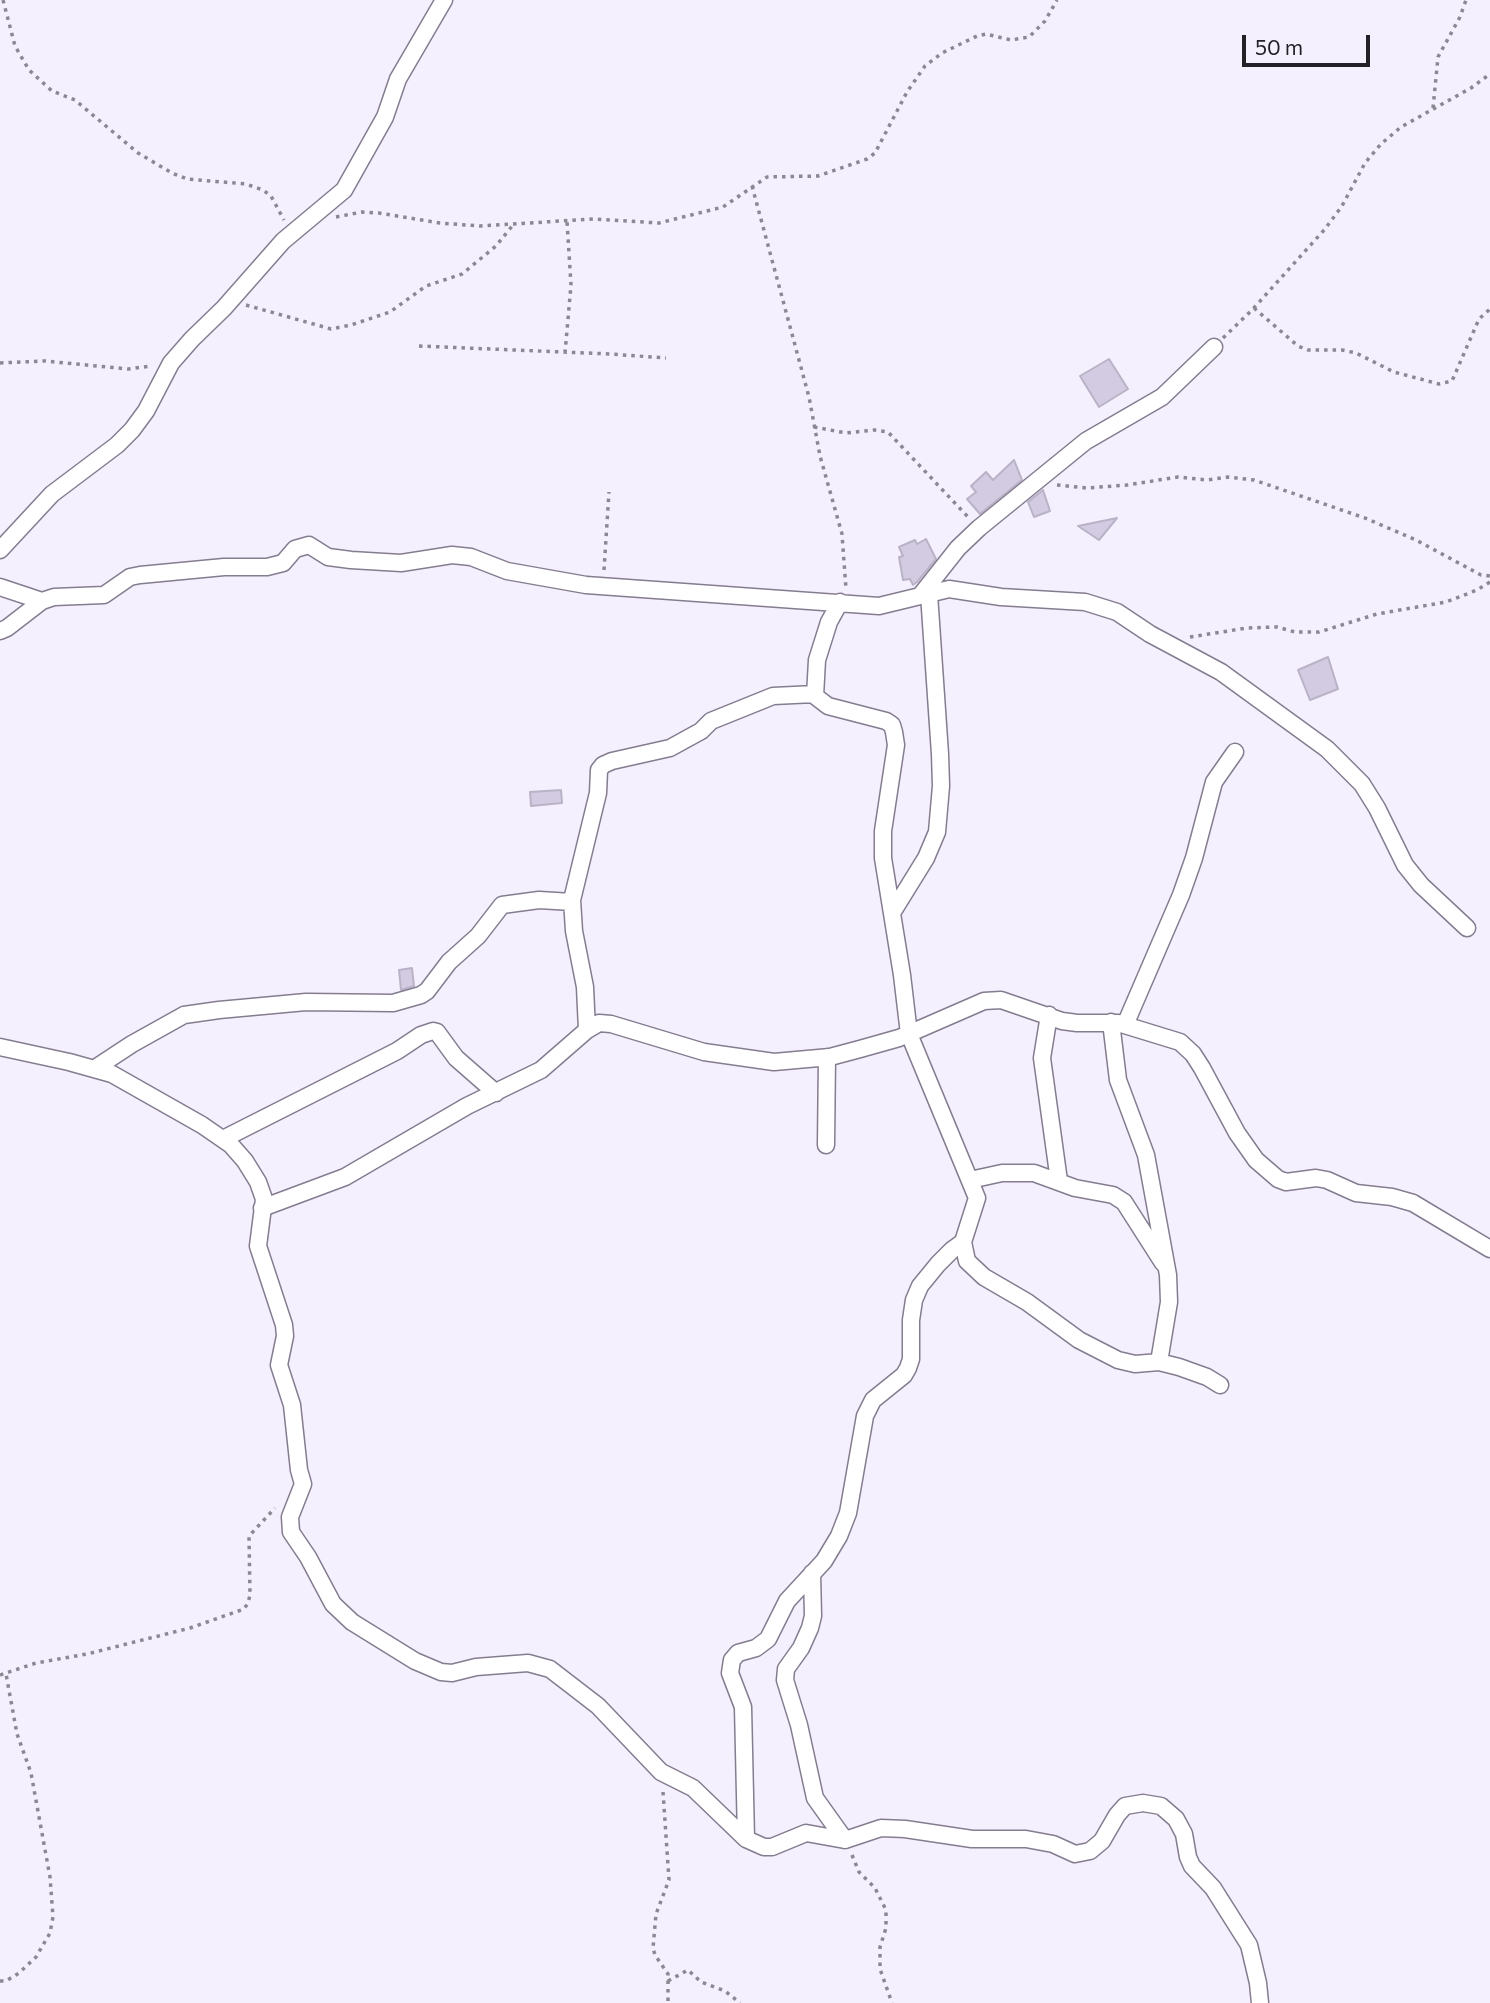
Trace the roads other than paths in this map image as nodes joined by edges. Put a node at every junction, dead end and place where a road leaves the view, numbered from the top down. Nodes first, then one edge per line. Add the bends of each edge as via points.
1 (444, 0) edge
2 (1214, 347) road end
3 (0, 550) edge
4 (0, 587) edge
5 (924, 595) junction
6 (42, 601) junction
7 (844, 603) junction
8 (0, 631) edge
9 (815, 694) junction
10 (1235, 752) dead end
11 (572, 902) junction
12 (892, 912) junction
13 (1466, 928) dead end
14 (1049, 1015) junction
15 (1118, 1023) junction
16 (587, 1030) junction
17 (909, 1034) junction
18 (0, 1047) edge
19 (827, 1057) junction
20 (94, 1069) junction
21 (496, 1093) junction
22 (223, 1139) junction
23 (826, 1145) dead end
24 (970, 1180) junction
25 (1059, 1181) junction
26 (262, 1208) junction
27 (963, 1242) junction
28 (1490, 1249) edge
29 (1167, 1268) junction
30 (1159, 1362) junction
31 (1220, 1385) dead end
32 (812, 1573) junction
33 (746, 1839) junction
34 (845, 1840) junction
35 (1260, 2003) edge

1 - 3 street via 398,79 385,117 344,190 291,235 192,339 171,363 132,430 52,494
2 - 5 street via 1162,397 1099,431 979,528 958,548
4 - 6 street
5 - 7 street via 879,606
5 - 12 street via 940,754 937,832
5 - 13 street via 949,589 1085,602 1117,612 1221,672 1327,749 1362,784 1405,866
6 - 7 street via 63,595 104,595 140,575 267,567 283,563 295,549 309,545 328,556 351,560 401,563 452,555 507,570 603,586
6 - 8 street
7 - 9 street via 829,622 817,660
9 - 11 street via 773,696 710,721 670,748 603,765
9 - 12 street via 828,706 892,725 896,745 883,858
10 - 15 street via 1214,782 1181,895
11 - 16 street
11 - 20 street via 502,905 427,991 413,998 393,1003 306,1002 184,1015
12 - 17 street
14 - 15 street via 1077,1023
14 - 17 street via 1001,1000 984,1001
14 - 25 street via 1042,1058
15 - 28 street via 1180,1042 1193,1054 1237,1133 1256,1160 1278,1179 1316,1178 1356,1193 1413,1203
15 - 29 street via 1118,1080 1146,1155
16 - 19 street via 611,1024 704,1052 774,1062
16 - 21 street via 541,1070
17 - 19 street
17 - 24 street
18 - 20 street
19 - 23 street
20 - 22 street via 131,1084
21 - 22 street via 433,1031
21 - 26 street via 467,1105 345,1177
22 - 26 street via 258,1182
24 - 25 street via 1034,1173
24 - 27 street via 977,1198
25 - 29 street via 1124,1202
26 - 33 street via 258,1246 284,1325 279,1365 292,1405 303,1484 290,1517 291,1532 333,1604 378,1639 441,1672 528,1663 550,1669 598,1706 661,1772 694,1788
27 - 30 street via 972,1268 1079,1340 1128,1363
27 - 32 street via 920,1286 912,1310 908,1368 873,1400 865,1416 848,1513 824,1561
29 - 30 street via 1169,1302
30 - 31 street
32 - 33 street via 787,1601 768,1639 738,1653 730,1666 743,1707
32 - 34 street via 810,1628 786,1669 785,1680 815,1798
33 - 34 street via 764,1847 806,1833
34 - 35 street via 881,1828 905,1829 972,1839 1026,1839 1075,1854 1090,1851 1102,1841 1125,1806 1161,1807 1176,1819 1192,1866 1213,1888 1248,1945

